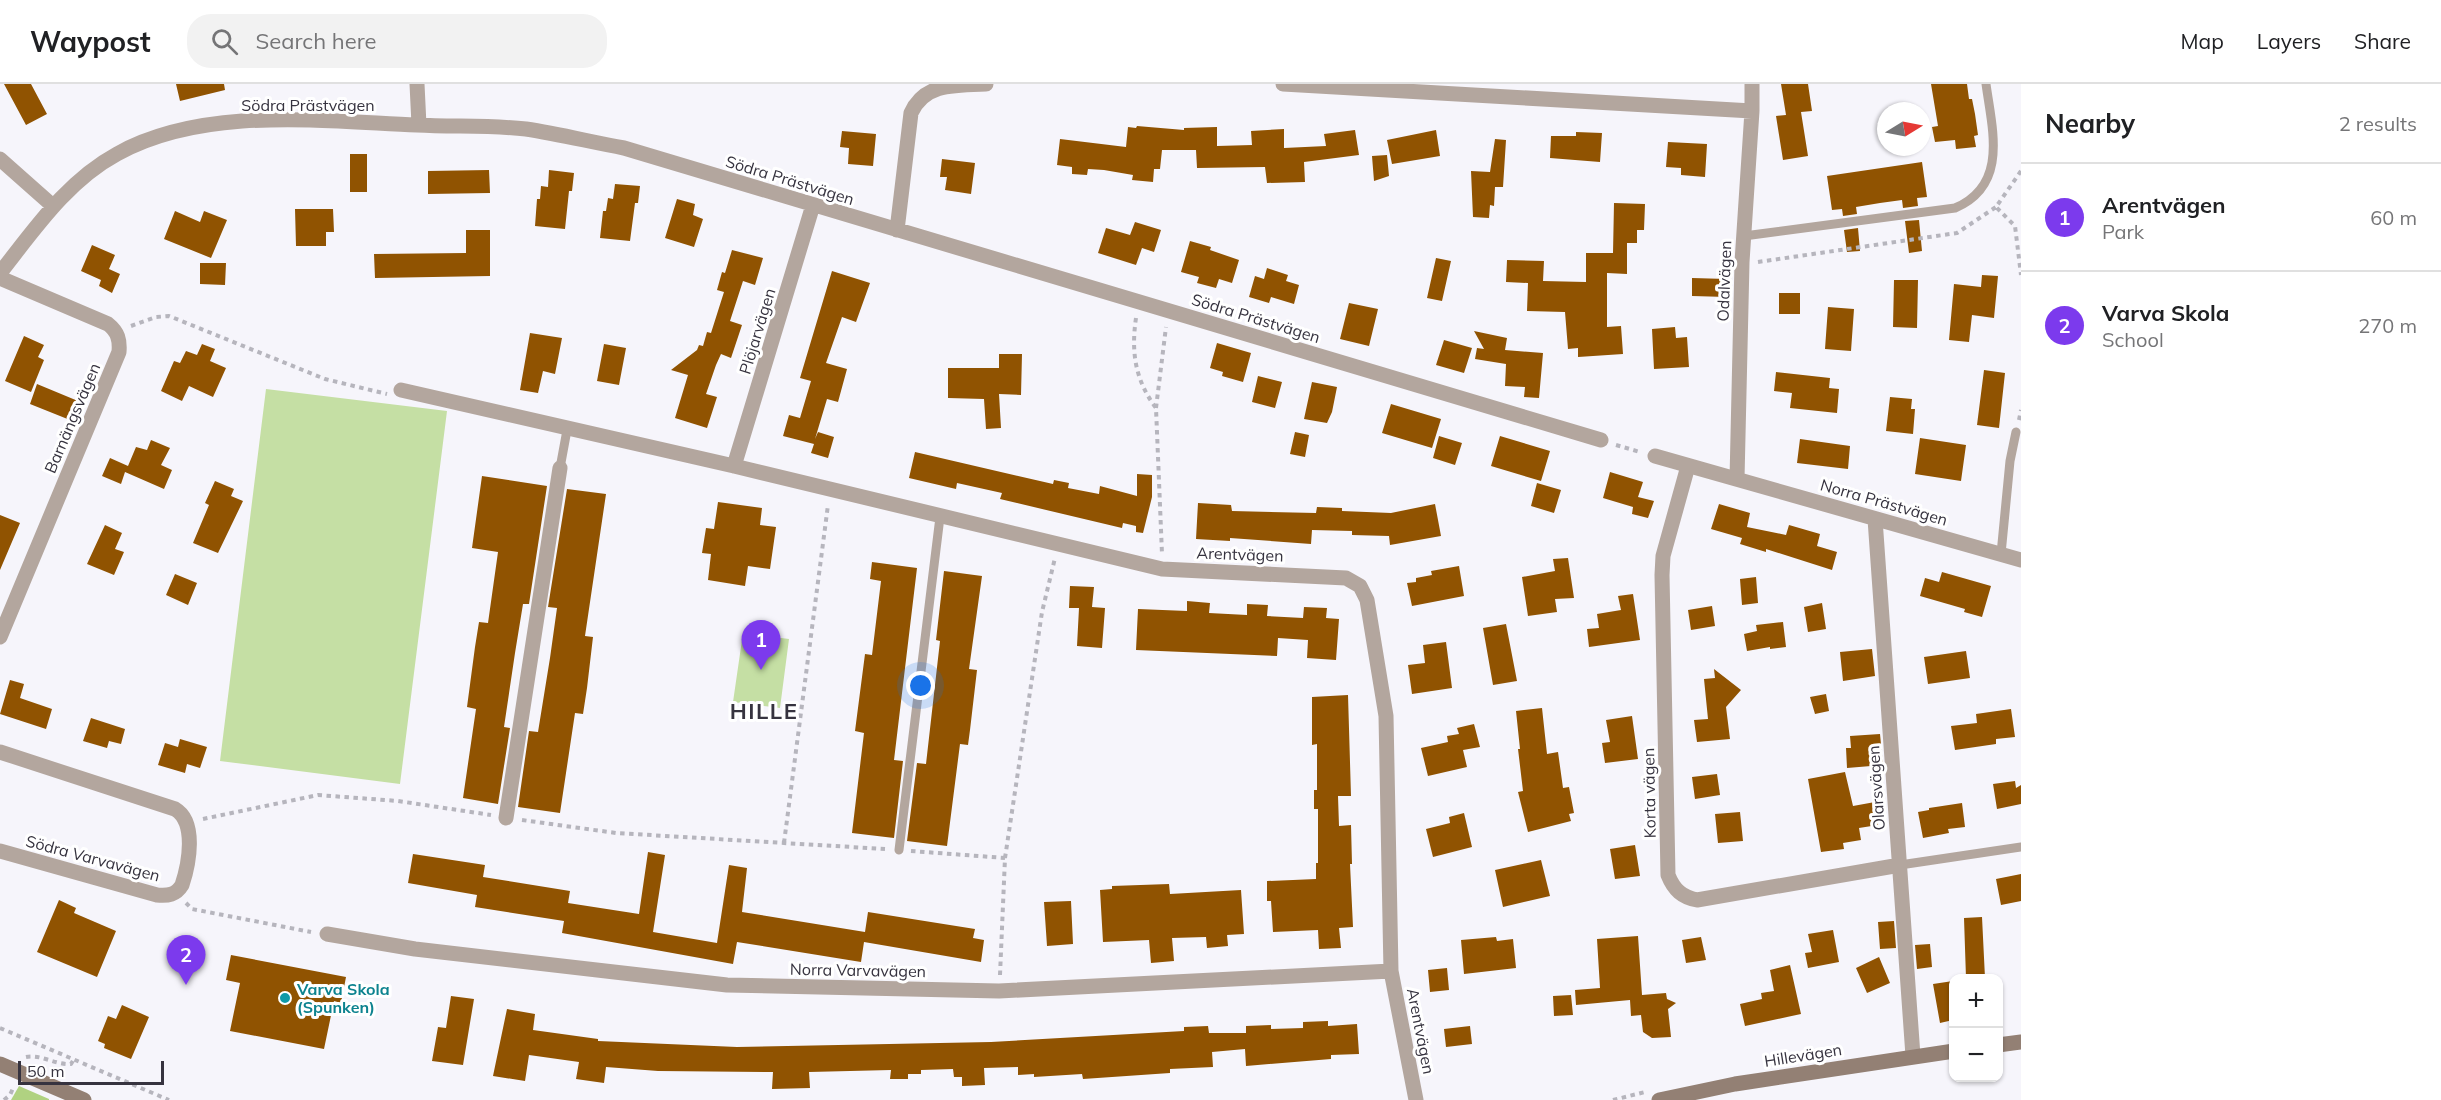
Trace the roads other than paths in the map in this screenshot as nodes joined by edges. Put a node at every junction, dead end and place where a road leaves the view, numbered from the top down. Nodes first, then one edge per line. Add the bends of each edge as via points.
1 (417, 84) edge
2 (986, 84) edge
3 (1283, 84) edge
4 (1752, 84) edge
5 (1986, 84) edge
6 (1752, 111) junction
7 (419, 125) junction
8 (0, 159) edge
9 (53, 206) junction
10 (813, 206) junction
11 (897, 230) junction
12 (1744, 236) junction
13 (0, 273) edge
14 (0, 278) edge
15 (401, 390) road end
16 (567, 430) junction
17 (2016, 432) dead end
18 (1601, 440) road end
19 (1655, 456) road end
20 (734, 466) junction
21 (1688, 466) junction
22 (560, 468) joint
23 (1737, 479) junction
24 (940, 517) junction
25 (1875, 519) junction
26 (2001, 554) junction
27 (2021, 560) edge
28 (0, 637) edge
29 (0, 752) edge
30 (506, 818) road end
31 (2021, 847) edge
32 (899, 850) road end
33 (0, 851) edge
34 (1900, 866) junction
35 (327, 934) road end
36 (1391, 971) junction
37 (2021, 1042) edge
38 (2003, 1044) edge
39 (1949, 1052) edge
40 (1913, 1056) junction
41 (0, 1064) edge
42 (84, 1100) edge
43 (1416, 1100) edge
44 (1659, 1100) edge

1 - 7 street
2 - 11 street via 939,85 927,88 915,100
3 - 6 street
4 - 6 street, Odalvägen
5 - 12 lane via 1995,150 1988,177 1970,201 1955,208
6 - 12 street, Odalvägen
7 - 9 street, Södra Prästvägen via 254,122 168,133 100,164
7 - 10 street, Södra Prästvägen via 525,129 624,148
8 - 9 street
9 - 13 street, Södra Prästvägen
10 - 11 street, Södra Prästvägen
10 - 20 street, Plöjarvägen
11 - 18 street, Södra Prästvägen
12 - 23 street, Odalvägen
14 - 28 street, Barnängsvägen via 102,321 117,332 120,341 119,352
15 - 16 street, Arentvägen
16 - 20 street, Arentvägen
16 - 22 lane
17 - 26 lane
19 - 21 street
20 - 24 street, Arentvägen
21 - 23 street
21 - 34 street, Korta vägen via 1662,575 1668,875 1672,886 1680,894 1697,900
22 - 30 street
23 - 25 street, Norra Prästvägen
24 - 32 lane
24 - 36 street, Arentvägen via 1162,569 1346,578 1364,592 1387,724
25 - 26 street, Norra Prästvägen
25 - 34 street, Olarsvägen
26 - 27 street, Norra Prästvägen
29 - 33 street, Södra Varvavägen via 175,809 187,822 189,839 182,885 171,895 157,895
31 - 34 lane
34 - 40 street, Olarsvägen
35 - 36 street, Norra Varvavägen via 415,949 700,983 999,991
36 - 43 street, Arentvägen
37 - 38 street
39 - 40 street, Hillevägen
40 - 44 street, Hillevägen
41 - 42 street

